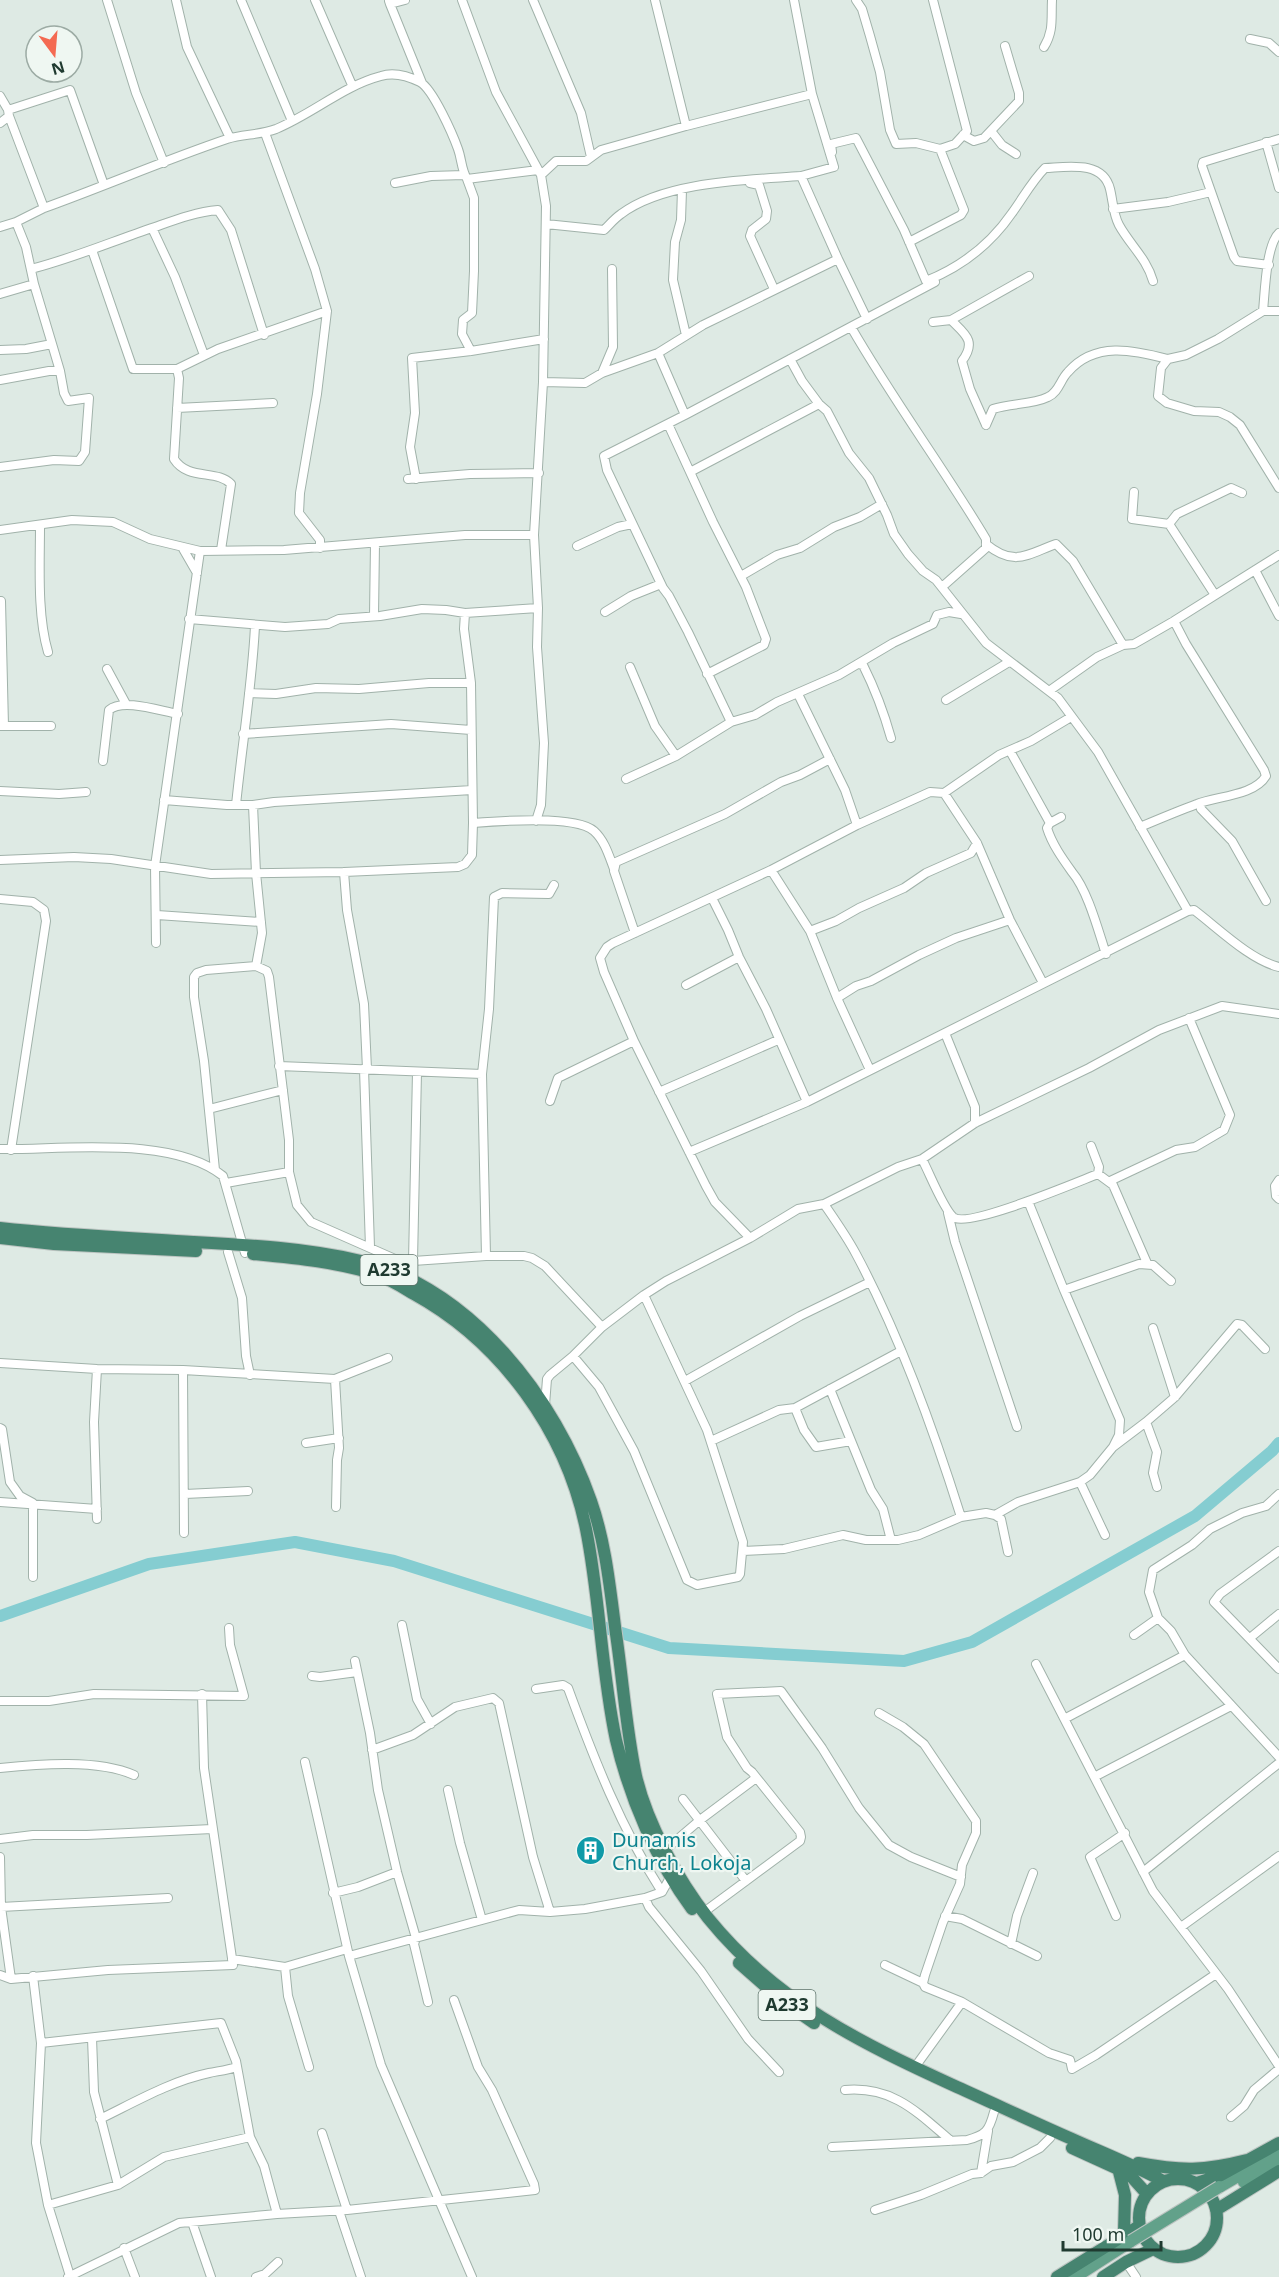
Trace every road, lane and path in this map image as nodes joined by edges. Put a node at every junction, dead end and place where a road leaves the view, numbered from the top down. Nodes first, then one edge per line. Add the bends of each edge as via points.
1 (107, 0) edge
2 (176, 0) edge
3 (241, 0) edge
4 (315, 0) edge
5 (405, 0) edge
6 (462, 0) edge
7 (533, 0) edge
8 (655, 0) edge
9 (794, 0) edge
10 (856, 0) edge
11 (933, 0) edge
12 (1052, 0) edge
13 (389, 2) edge
14 (1250, 39) dead end
15 (1005, 46) dead end
16 (1044, 47) dead end
17 (1279, 52) edge
18 (422, 83) junction
19 (352, 85) junction
20 (812, 94) junction
21 (0, 96) edge
22 (8, 112) junction
23 (292, 121) junction
24 (0, 123) edge
25 (686, 126) junction
26 (991, 131) junction
27 (265, 132) junction
28 (963, 135) junction
29 (230, 138) junction
30 (1279, 139) edge
31 (1266, 142) junction
32 (940, 149) junction
33 (1016, 154) dead end
34 (591, 157) junction
35 (164, 163) junction
36 (834, 167) junction
37 (539, 173) junction
38 (801, 176) junction
39 (466, 177) junction
40 (721, 182) junction
41 (395, 183) dead end
42 (104, 185) junction
43 (1279, 188) edge
44 (682, 190) junction
45 (1211, 192) junction
46 (44, 208) junction
47 (1113, 209) junction
48 (16, 222) junction
49 (546, 224) junction
50 (0, 227) edge
51 (152, 228) junction
52 (1279, 233) edge
53 (909, 242) junction
54 (92, 250) junction
55 (838, 259) junction
56 (1269, 265) junction
57 (32, 269) junction
58 (612, 269) dead end
59 (1029, 276) dead end
60 (943, 279) dead end
61 (1153, 281) dead end
62 (34, 284) junction
63 (774, 290) junction
64 (0, 294) edge
65 (327, 311) junction
66 (1271, 311) edge
67 (1279, 318) edge
68 (867, 319) junction
69 (951, 320) junction
70 (933, 321) dead end
71 (852, 327) junction
72 (264, 335) junction
73 (686, 335) junction
74 (544, 339) junction
75 (51, 344) junction
76 (0, 350) edge
77 (471, 351) junction
78 (658, 353) junction
79 (204, 355) junction
80 (790, 359) junction
81 (1168, 359) junction
82 (177, 369) junction
83 (60, 371) junction
84 (602, 373) junction
85 (0, 380) edge
86 (543, 382) junction
87 (273, 403) dead end
88 (819, 404) junction
89 (177, 408) junction
90 (685, 415) junction
91 (668, 424) junction
92 (0, 467) edge
93 (690, 472) junction
94 (538, 473) junction
95 (1279, 488) edge
96 (1134, 492) dead end
97 (1242, 493) dead end
98 (882, 504) junction
99 (632, 524) junction
100 (1169, 524) junction
101 (40, 526) junction
102 (0, 530) edge
103 (534, 535) junction
104 (375, 543) junction
105 (986, 544) junction
106 (577, 546) dead end
107 (182, 548) junction
108 (320, 548) junction
109 (200, 550) junction
110 (221, 550) junction
111 (1279, 555) edge
112 (1255, 570) junction
113 (197, 573) junction
114 (741, 576) junction
115 (661, 584) junction
116 (942, 587) junction
117 (1215, 595) junction
118 (949, 597) junction
119 (2, 601) dead end
120 (538, 608) junction
121 (605, 612) dead end
122 (465, 613) junction
123 (944, 614) junction
124 (961, 614) junction
125 (374, 616) junction
126 (1279, 616) edge
127 (189, 619) junction
128 (1174, 621) junction
129 (255, 626) junction
130 (1123, 645) junction
131 (48, 652) dead end
132 (1009, 662) junction
133 (859, 664) junction
134 (630, 667) dead end
135 (107, 669) dead end
136 (707, 674) junction
137 (471, 682) junction
138 (1049, 691) junction
139 (249, 693) junction
140 (798, 694) junction
141 (946, 700) dead end
142 (126, 704) junction
143 (178, 714) junction
144 (1071, 717) junction
145 (731, 722) junction
146 (2, 726) edge
147 (51, 726) dead end
148 (471, 730) junction
149 (243, 734) junction
150 (891, 738) dead end
151 (1010, 751) junction
152 (676, 756) junction
153 (830, 759) junction
154 (103, 761) dead end
155 (626, 779) dead end
156 (0, 790) edge
157 (472, 790) junction
158 (86, 792) dead end
159 (944, 793) junction
160 (164, 800) junction
161 (1200, 803) junction
162 (236, 805) junction
163 (253, 805) junction
164 (1061, 817) dead end
165 (536, 821) junction
166 (473, 823) junction
167 (1050, 823) junction
168 (857, 825) junction
169 (1140, 827) junction
170 (977, 843) junction
171 (971, 853) junction
172 (983, 857) junction
173 (0, 860) edge
174 (155, 866) junction
175 (614, 870) junction
176 (771, 870) junction
177 (344, 872) junction
178 (256, 873) junction
179 (554, 885) dead end
180 (711, 898) junction
181 (0, 899) edge
182 (1266, 901) dead end
183 (1188, 911) junction
184 (157, 915) junction
185 (1010, 920) junction
186 (261, 922) junction
187 (810, 931) junction
188 (635, 933) junction
189 (156, 943) dead end
190 (1106, 954) junction
191 (739, 957) junction
192 (256, 966) junction
193 (1279, 967) edge
194 (1043, 983) junction
195 (686, 985) dead end
196 (837, 998) junction
197 (1279, 1014) edge
198 (1189, 1018) junction
199 (945, 1033) junction
200 (778, 1040) junction
201 (634, 1041) junction
202 (279, 1066) junction
203 (365, 1069) junction
204 (870, 1071) junction
205 (417, 1072) junction
206 (482, 1074) junction
207 (283, 1090) junction
208 (659, 1092) junction
209 (550, 1101) dead end
210 (807, 1102) junction
211 (209, 1109) junction
212 (975, 1123) junction
213 (1091, 1146) dead end
214 (0, 1149) edge
215 (11, 1149) junction
216 (689, 1152) junction
217 (922, 1159) junction
218 (215, 1170) junction
219 (289, 1172) junction
220 (1098, 1173) junction
221 (1279, 1180) edge
222 (1110, 1181) junction
223 (226, 1183) junction
224 (1279, 1199) edge
225 (1028, 1201) junction
226 (824, 1204) junction
227 (948, 1212) junction
228 (0, 1228) edge
229 (0, 1238) edge
230 (750, 1239) junction
231 (370, 1247) junction
232 (244, 1249) junction
233 (228, 1252) junction
234 (486, 1256) junction
235 (413, 1261) junction
236 (1147, 1263) junction
237 (1171, 1281) dead end
238 (870, 1282) junction
239 (1064, 1290) junction
240 (644, 1295) junction
241 (602, 1327) junction
242 (1153, 1328) dead end
243 (1266, 1348) dead end
244 (901, 1352) junction
245 (573, 1356) junction
246 (388, 1358) dead end
247 (0, 1363) edge
248 (97, 1369) junction
249 (183, 1370) junction
250 (250, 1375) junction
251 (335, 1379) junction
252 (686, 1381) junction
253 (830, 1389) junction
254 (1175, 1397) junction
255 (545, 1405) junction
256 (795, 1408) junction
257 (1146, 1422) junction
258 (1017, 1427) dead end
259 (0, 1428) edge
260 (339, 1438) junction
261 (851, 1440) junction
262 (711, 1441) junction
263 (306, 1443) dead end
264 (1113, 1447) junction
265 (1080, 1482) junction
266 (1157, 1487) dead end
267 (248, 1491) dead end
268 (185, 1494) junction
269 (1279, 1494) edge
270 (0, 1502) edge
271 (33, 1503) junction
272 (336, 1507) dead end
273 (97, 1509) junction
274 (995, 1515) junction
275 (961, 1517) junction
276 (97, 1519) dead end
277 (184, 1533) dead end
278 (1105, 1535) dead end
279 (891, 1540) junction
280 (742, 1551) junction
281 (1279, 1551) edge
282 (1008, 1552) dead end
283 (33, 1577) dead end
284 (1279, 1614) edge
285 (1158, 1618) junction
286 (402, 1625) dead end
287 (229, 1628) dead end
288 (1134, 1635) dead end
289 (1250, 1638) junction
290 (1185, 1655) junction
291 (355, 1661) dead end
292 (1036, 1664) dead end
293 (1279, 1669) edge
294 (357, 1672) junction
295 (312, 1676) dead end
296 (536, 1689) dead end
297 (202, 1694) junction
298 (0, 1701) edge
299 (1231, 1706) junction
300 (879, 1713) dead end
301 (1066, 1718) junction
302 (431, 1724) junction
303 (372, 1750) junction
304 (1279, 1757) edge
305 (305, 1762) dead end
306 (1279, 1763) edge
307 (0, 1768) edge
308 (134, 1775) dead end
309 (1096, 1776) junction
310 (756, 1778) junction
311 (448, 1790) dead end
312 (683, 1799) dead end
313 (700, 1820) junction
314 (212, 1828) junction
315 (1125, 1833) junction
316 (0, 1839) edge
317 (666, 1849) junction
318 (0, 1857) edge
319 (1278, 1859) edge
320 (397, 1872) junction
321 (1143, 1872) junction
322 (1033, 1873) dead end
323 (670, 1876) junction
324 (961, 1877) junction
325 (746, 1881) junction
326 (662, 1892) junction
327 (333, 1893) junction
328 (168, 1898) dead end
329 (645, 1898) junction
330 (1, 1907) edge
331 (550, 1912) junction
332 (704, 1912) junction
333 (945, 1916) junction
334 (1116, 1917) dead end
335 (482, 1920) junction
336 (1181, 1927) junction
337 (416, 1938) junction
338 (1011, 1944) junction
339 (348, 1952) junction
340 (1037, 1956) dead end
341 (232, 1959) junction
342 (885, 1965) dead end
343 (285, 1967) junction
344 (1216, 1974) junction
345 (0, 1975) edge
346 (33, 1976) junction
347 (11, 1978) junction
348 (923, 1983) junction
349 (784, 1997) junction
350 (454, 2000) dead end
351 (428, 2002) dead end
352 (962, 2002) junction
353 (92, 2038) junction
354 (40, 2043) junction
355 (1279, 2065) edge
356 (237, 2067) junction
357 (309, 2067) dead end
358 (915, 2067) junction
359 (779, 2072) dead end
360 (845, 2090) dead end
361 (994, 2112) junction
362 (1231, 2117) dead end
363 (100, 2119) junction
364 (988, 2131) junction
365 (322, 2133) dead end
366 (250, 2137) junction
367 (1050, 2138) junction
368 (951, 2141) junction
369 (1279, 2143) edge
370 (832, 2147) dead end
371 (1279, 2152) edge
372 (1247, 2160) junction
373 (1279, 2161) edge
374 (1120, 2164) junction
375 (1279, 2171) edge
376 (981, 2173) junction
377 (1178, 2174) junction
378 (1163, 2181) junction
379 (1197, 2183) junction
380 (118, 2185) junction
381 (1221, 2191) junction
382 (1147, 2194) junction
383 (440, 2202) junction
384 (48, 2205) junction
385 (874, 2210) dead end
386 (1216, 2210) junction
387 (343, 2211) junction
388 (277, 2214) junction
389 (192, 2222) junction
390 (1139, 2226) junction
391 (1131, 2240) junction
392 (124, 2248) junction
393 (1153, 2249) junction
394 (278, 2262) dead end
395 (1126, 2262) junction
396 (69, 2277) edge
397 (135, 2277) edge
398 (211, 2277) edge
399 (256, 2277) edge
400 (361, 2277) edge
401 (472, 2277) edge
402 (1056, 2277) edge
403 (1075, 2277) edge
404 (1089, 2277) edge
405 (1103, 2277) edge
406 (1136, 2277) edge

1 - 35 street via 136,93
2 - 29 street via 187,47
3 - 23 street
4 - 19 street
5 - 13 street
6 - 37 street via 496,92
7 - 34 street via 581,113
8 - 25 street
9 - 20 street
10 - 32 street via 880,72 896,144 916,143
11 - 28 street via 967,131
12 - 16 street via 1053,28
13 - 18 street
14 - 17 street via 1269,43
15 - 26 street via 1019,101
18 - 19 street via 398,74
18 - 39 street via 447,125
19 - 23 street
20 - 25 street
20 - 36 street
21 - 22 street
22 - 24 street
22 - 42 street via 70,90
22 - 46 street
23 - 27 street
25 - 34 street via 601,150
26 - 28 street via 974,141
26 - 33 street
27 - 29 street
27 - 65 street
28 - 32 street via 955,144
29 - 35 street
30 - 31 street
31 - 43 street
31 - 45 street via 1203,162
32 - 53 street via 964,210
34 - 37 street via 586,161 556,161
35 - 42 street
36 - 38 street
36 - 53 street via 831,144 856,138
37 - 39 street
37 - 49 street
38 - 40 street
38 - 55 street
39 - 41 street via 431,176
39 - 77 street via 474,198 474,271 471,313 463,320 462,334
40 - 44 street
40 - 63 street via 759,185 766,219 750,236
42 - 46 street
44 - 49 street via 638,204 604,230
44 - 73 street via 673,280
45 - 47 street
45 - 56 street via 1237,261
46 - 48 street
47 - 53 street via 1109,186 1098,173 1086,166 1045,168 984,247 950,271 926,281
47 - 61 street via 1118,225 1150,268
48 - 50 street
48 - 57 street
49 - 74 street
51 - 54 street
51 - 72 street via 218,210 231,230
51 - 79 street
52 - 56 street
54 - 57 street
54 - 82 street via 133,369
55 - 63 street
55 - 68 street
56 - 66 street
57 - 62 street
58 - 84 street via 613,347
59 - 69 street
60 - 68 street
62 - 64 street
62 - 75 street
63 - 73 street
65 - 72 street
65 - 108 street via 299,513 320,540
66 - 67 street
66 - 81 street via 1186,355
68 - 71 street
69 - 70 street
69 - 81 street via 970,345 962,361 986,425 993,409 1049,397 1072,367 1087,358 1111,350 1133,350
71 - 80 street
71 - 105 street
72 - 79 street
73 - 78 street
74 - 77 street
74 - 86 street
75 - 76 street
75 - 83 street
77 - 94 street via 412,358 412,479
78 - 84 street
78 - 90 street
79 - 82 street
80 - 88 street
80 - 90 street
81 - 95 street via 1161,368 1158,396 1194,411 1219,412 1230,417 1240,425
82 - 89 street
83 - 85 street
83 - 92 street via 68,401 89,398 80,461
84 - 86 street via 585,383
86 - 94 street
87 - 89 street
88 - 93 street
88 - 98 street via 827,411
89 - 110 street via 177,464 231,484
90 - 91 street
91 - 93 street
91 - 99 street via 604,456
93 - 114 street
94 - 103 street
96 - 100 street via 1132,519
97 - 100 street via 1231,488 1177,514
98 - 114 street
98 - 116 street via 899,541
99 - 106 street
99 - 115 street
100 - 117 street
101 - 102 street
101 - 107 street via 72,520 113,522
101 - 131 street via 40,584
103 - 104 street via 465,535
103 - 120 street
104 - 108 street
104 - 125 street
105 - 116 street
105 - 130 street via 999,555 1020,558 1056,544 1073,561
107 - 109 street
107 - 113 street
108 - 110 street
109 - 110 street
109 - 113 street
111 - 112 street
112 - 117 street
112 - 126 street
113 - 127 street
114 - 136 street via 764,631 764,645
115 - 121 street
115 - 136 street
116 - 118 street
117 - 128 street
118 - 123 street
118 - 124 street
119 - 146 street
120 - 122 street
120 - 165 street via 544,743 541,805
122 - 125 street via 422,609
122 - 137 street
123 - 124 street
123 - 133 street via 937,615 933,624
124 - 132 street
125 - 129 street via 339,619 328,624
127 - 129 street
127 - 143 street
128 - 130 street via 1134,644
128 - 161 street via 1266,776 1244,791
129 - 139 street
130 - 138 street via 1097,657
132 - 138 street
132 - 141 street
133 - 140 street
133 - 150 street via 870,678
134 - 152 street via 656,726
135 - 142 street
136 - 145 street
137 - 139 street
137 - 148 street
138 - 144 street
139 - 149 street
140 - 145 street
140 - 153 street
142 - 143 street
142 - 154 street via 114,705 110,710
143 - 160 street
144 - 151 street
144 - 169 street via 1098,752
145 - 152 street
146 - 147 street
148 - 149 street via 391,724
148 - 157 street
149 - 162 street
151 - 159 street
151 - 167 street
152 - 155 street
153 - 168 street
153 - 175 street via 725,814 616,862
156 - 158 street
157 - 163 street
157 - 166 street
159 - 168 street via 930,792
159 - 170 street
160 - 162 street
160 - 174 street
161 - 169 street
161 - 182 street via 1201,809 1232,841
162 - 163 street
163 - 178 street
164 - 167 street
165 - 166 street
165 - 175 street via 584,825 595,831 604,842
166 - 177 street via 472,855 458,867
167 - 190 street via 1050,837 1082,890
168 - 176 street
169 - 183 street
170 - 171 street
170 - 172 street
171 - 172 street
171 - 187 street
172 - 185 street
173 - 174 street via 74,857
174 - 178 street via 211,874
174 - 184 street
175 - 188 street
176 - 180 street
176 - 187 street
177 - 178 street
177 - 203 street via 346,910 364,1005
178 - 186 street
179 - 206 street via 549,894 502,893 494,897
180 - 188 street
180 - 191 street
181 - 215 street via 33,902 44,910 46,921
183 - 190 street
183 - 193 street via 1194,910 1264,963
184 - 186 street
184 - 189 street
185 - 194 street
185 - 196 street via 956,938
186 - 192 street
187 - 196 street
188 - 201 street via 607,947 600,958
190 - 194 street
191 - 195 street
191 - 200 street
192 - 202 street via 267,971 269,977
192 - 211 street via 206,970 194,977
194 - 199 street
196 - 204 street
197 - 198 street via 1222,1006
198 - 212 street
198 - 222 street via 1230,1115 1224,1130 1195,1147 1176,1150
199 - 204 street
199 - 212 street via 975,1107
200 - 208 street
200 - 210 street
201 - 208 street
201 - 209 street via 558,1078
202 - 203 street
202 - 207 street
203 - 205 street
203 - 231 street
204 - 210 street
205 - 206 street
205 - 235 street
206 - 234 street
207 - 211 street
207 - 219 street
208 - 216 street
210 - 216 street
211 - 218 street
212 - 217 street
213 - 220 street
214 - 215 street
215 - 218 street via 147,1150 166,1152
216 - 230 street via 716,1202
217 - 226 street
217 - 227 street
218 - 223 street
219 - 223 street
219 - 231 street via 297,1205 304,1216
220 - 222 street
220 - 225 street
221 - 224 street via 1275,1186
222 - 236 street
223 - 232 street
225 - 227 street via 966,1220 957,1220
225 - 239 street
226 - 230 street via 798,1209
226 - 238 street
227 - 258 street
228 - 232 highway, A233
229 - 233 highway, A233
230 - 240 street
231 - 235 street via 395,1259
232 - 233 highway, A233
232 - 255 highway, A233 via 310,1252 360,1261 399,1274 467,1317 499,1348
232 - 323 highway, A233 via 379,1276 428,1302 462,1326 528,1396 566,1464 586,1528 616,1740 648,1832
233 - 250 street via 242,1298
234 - 235 street
234 - 241 street via 524,1256 538,1261
236 - 237 street
236 - 239 street
238 - 244 street
238 - 252 street via 800,1316
239 - 264 street via 1120,1420
240 - 241 street
240 - 252 street
241 - 245 street
242 - 254 street
243 - 254 street via 1238,1324
244 - 253 street
244 - 275 street
245 - 255 street via 547,1379
245 - 280 street via 599,1387 634,1451 687,1580 697,1585 738,1577
246 - 251 street
247 - 248 street
248 - 249 street
248 - 273 street
249 - 250 street
249 - 268 street
250 - 251 street
251 - 260 street
252 - 262 street
253 - 256 street
253 - 261 street
254 - 257 street
255 - 317 highway, A233 via 575,1460 604,1549 637,1779
256 - 261 street via 816,1448
256 - 262 street via 768,1414
257 - 264 street
257 - 266 street via 1157,1452 1153,1473
259 - 271 street via 10,1482 20,1496
260 - 263 street
260 - 272 street
261 - 279 street via 883,1509
262 - 280 street via 743,1542
264 - 265 street
265 - 274 street via 1018,1502
265 - 278 street
267 - 268 street
268 - 277 street
269 - 285 street via 1266,1506 1210,1528 1192,1545 1153,1570 1149,1592
270 - 271 street
271 - 273 street
271 - 283 street
273 - 276 street
274 - 275 street
274 - 282 street via 1001,1519
275 - 279 street via 919,1535
279 - 280 street via 843,1535 784,1549
281 - 289 street via 1214,1602
284 - 289 street
285 - 288 street
285 - 290 street
286 - 302 street via 417,1699
287 - 297 street via 244,1696
289 - 293 street
290 - 299 street
290 - 301 street
291 - 294 street
292 - 301 street
294 - 295 street
294 - 303 street
296 - 326 street via 563,1684 568,1688 626,1830
297 - 298 street via 94,1694 49,1701
297 - 314 street via 204,1768
299 - 304 street
299 - 309 street
300 - 324 street via 924,1744 976,1821 976,1833
301 - 309 street
302 - 303 street
302 - 331 street via 455,1707 493,1698 499,1703 533,1857
303 - 320 street
305 - 327 street
306 - 321 street
307 - 308 street via 74,1765
309 - 315 street
310 - 313 street
310 - 324 street via 727,1737 717,1694 781,1691 859,1809 889,1845
310 - 325 street via 801,1837
311 - 335 street
312 - 313 street
313 - 317 street
313 - 325 street
314 - 316 street
314 - 341 street
315 - 321 street
315 - 334 street via 1090,1857
317 - 332 highway, A233
318 - 330 street
319 - 336 street
320 - 327 street
320 - 337 street
321 - 336 street
322 - 338 street
323 - 326 street
323 - 349 highway, A233 via 725,1948
324 - 333 street
325 - 332 street
326 - 329 street
327 - 339 street
328 - 330 street
329 - 331 street
329 - 359 street via 748,2039
330 - 347 street
331 - 335 street via 519,1910
332 - 349 highway, A233
333 - 338 street via 962,1919
333 - 348 street
335 - 337 street
336 - 344 street
337 - 339 street
337 - 351 street via 414,1944
338 - 340 street
339 - 343 street
339 - 383 street via 381,2065
341 - 343 street
341 - 346 street via 233,1965
342 - 348 street
343 - 357 street via 288,1996
344 - 352 street via 1072,2069 1070,2060 1049,2053
344 - 355 street
345 - 347 street
346 - 347 street
346 - 354 street
348 - 352 street
349 - 358 highway, A233 via 859,2041
349 - 361 highway, A233 via 809,2020 855,2047
350 - 383 street via 471,2052 492,2090 535,2190
352 - 358 street
353 - 354 street
353 - 356 street via 221,2024
353 - 363 street via 94,2092
354 - 384 street via 36,2143
355 - 362 street
356 - 363 street via 178,2084
356 - 366 street
358 - 374 highway, A233
360 - 368 street via 862,2088 898,2099
361 - 364 street
361 - 367 highway, A233
363 - 380 street
364 - 368 street via 979,2137
364 - 376 street
365 - 387 street
366 - 380 street via 164,2157
366 - 388 street via 264,2166
367 - 374 highway, A233
367 - 376 street via 1031,2153
368 - 370 street
369 - 372 highway
371 - 381 main road
372 - 377 highway
372 - 379 highway
373 - 381 main road
374 - 377 highway
374 - 378 highway, A233
374 - 382 highway, A233
374 - 391 highway
375 - 386 highway
376 - 385 street
377 - 378 highway
377 - 379 highway
378 - 382 highway
379 - 386 highway via 1211,2197
380 - 384 street
381 - 391 main road
382 - 390 highway via 1140,2205
383 - 387 street
383 - 401 street
384 - 396 street
386 - 393 highway via 1217,2224 1212,2236 1198,2251 1179,2257
387 - 388 street
387 - 400 street
388 - 389 street
389 - 392 street via 179,2223
389 - 398 street
390 - 391 highway
390 - 393 highway
391 - 402 highway
391 - 403 main road
391 - 404 main road
392 - 396 street
392 - 397 street
393 - 395 highway
394 - 399 street
395 - 405 highway
395 - 406 street

